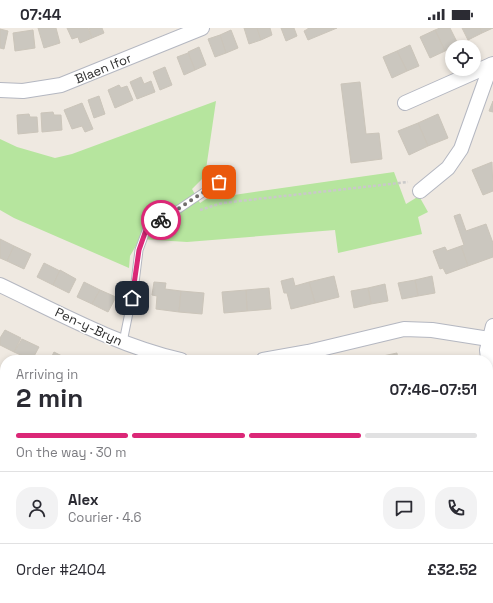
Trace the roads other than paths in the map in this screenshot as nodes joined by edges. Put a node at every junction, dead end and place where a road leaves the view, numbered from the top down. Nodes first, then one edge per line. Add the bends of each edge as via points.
1 (202, 28) edge
2 (492, 64) edge
3 (0, 90) edge
4 (405, 103) dead end
5 (219, 182) dead end
6 (420, 191) road end
7 (0, 285) edge
8 (491, 332) edge
9 (123, 342) junction
10 (157, 355) edge
11 (291, 355) edge
12 (488, 355) edge

1 - 3 street, Blaen Ifor via 61,85 23,91
2 - 4 street
2 - 6 street via 461,149 448,168
5 - 9 lane via 146,230 139,250
7 - 9 street, Pen-y-Bryn
8 - 11 street via 404,329
8 - 12 street
9 - 10 street, Pen-y-Bryn

